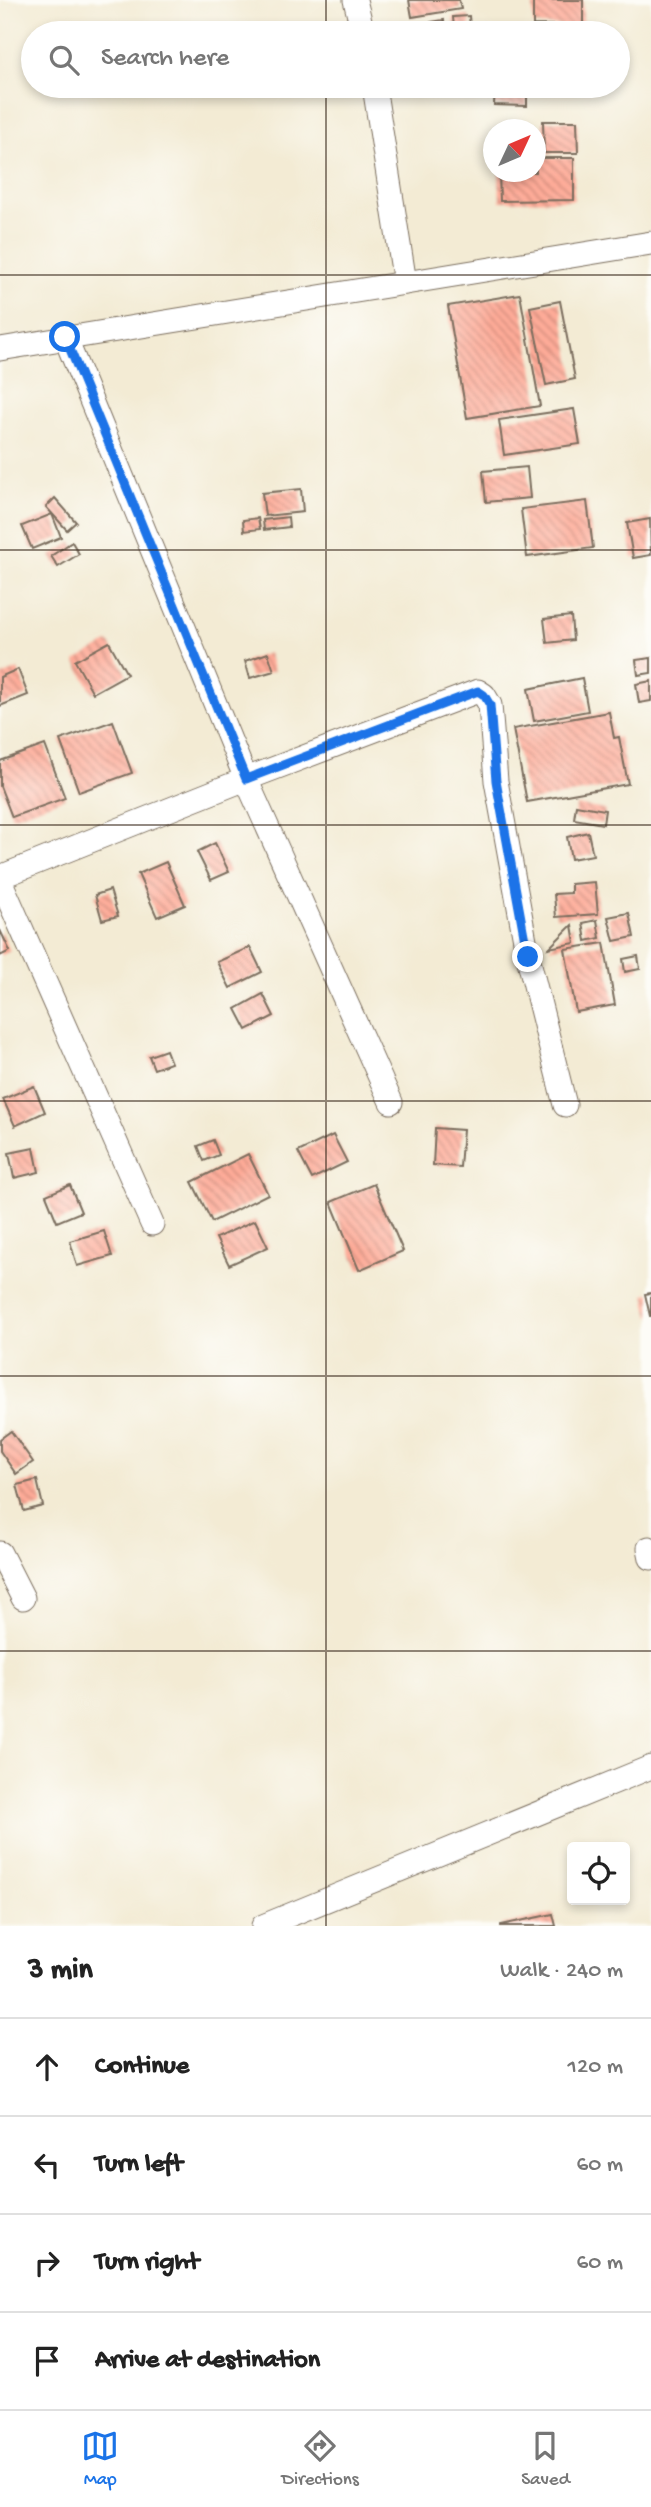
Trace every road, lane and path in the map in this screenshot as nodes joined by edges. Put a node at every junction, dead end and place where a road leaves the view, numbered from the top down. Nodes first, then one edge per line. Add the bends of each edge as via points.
1 (355, 0) edge
2 (360, 21) edge
3 (376, 98) edge
4 (651, 243) edge
5 (405, 283) junction
6 (65, 337) junction
7 (0, 349) edge
8 (246, 779) junction
9 (0, 878) edge
10 (391, 1102) dead end
11 (565, 1105) dead end
12 (152, 1224) dead end
13 (0, 1553) edge
14 (23, 1598) dead end
15 (651, 1768) edge
16 (263, 1926) edge

1 - 2 street
3 - 5 street
4 - 5 street
5 - 6 street
6 - 7 street
6 - 8 street
8 - 9 street
8 - 10 street
8 - 11 street via 478,691 484,695 490,705 496,781 528,957
9 - 12 street
13 - 14 street
15 - 16 street

